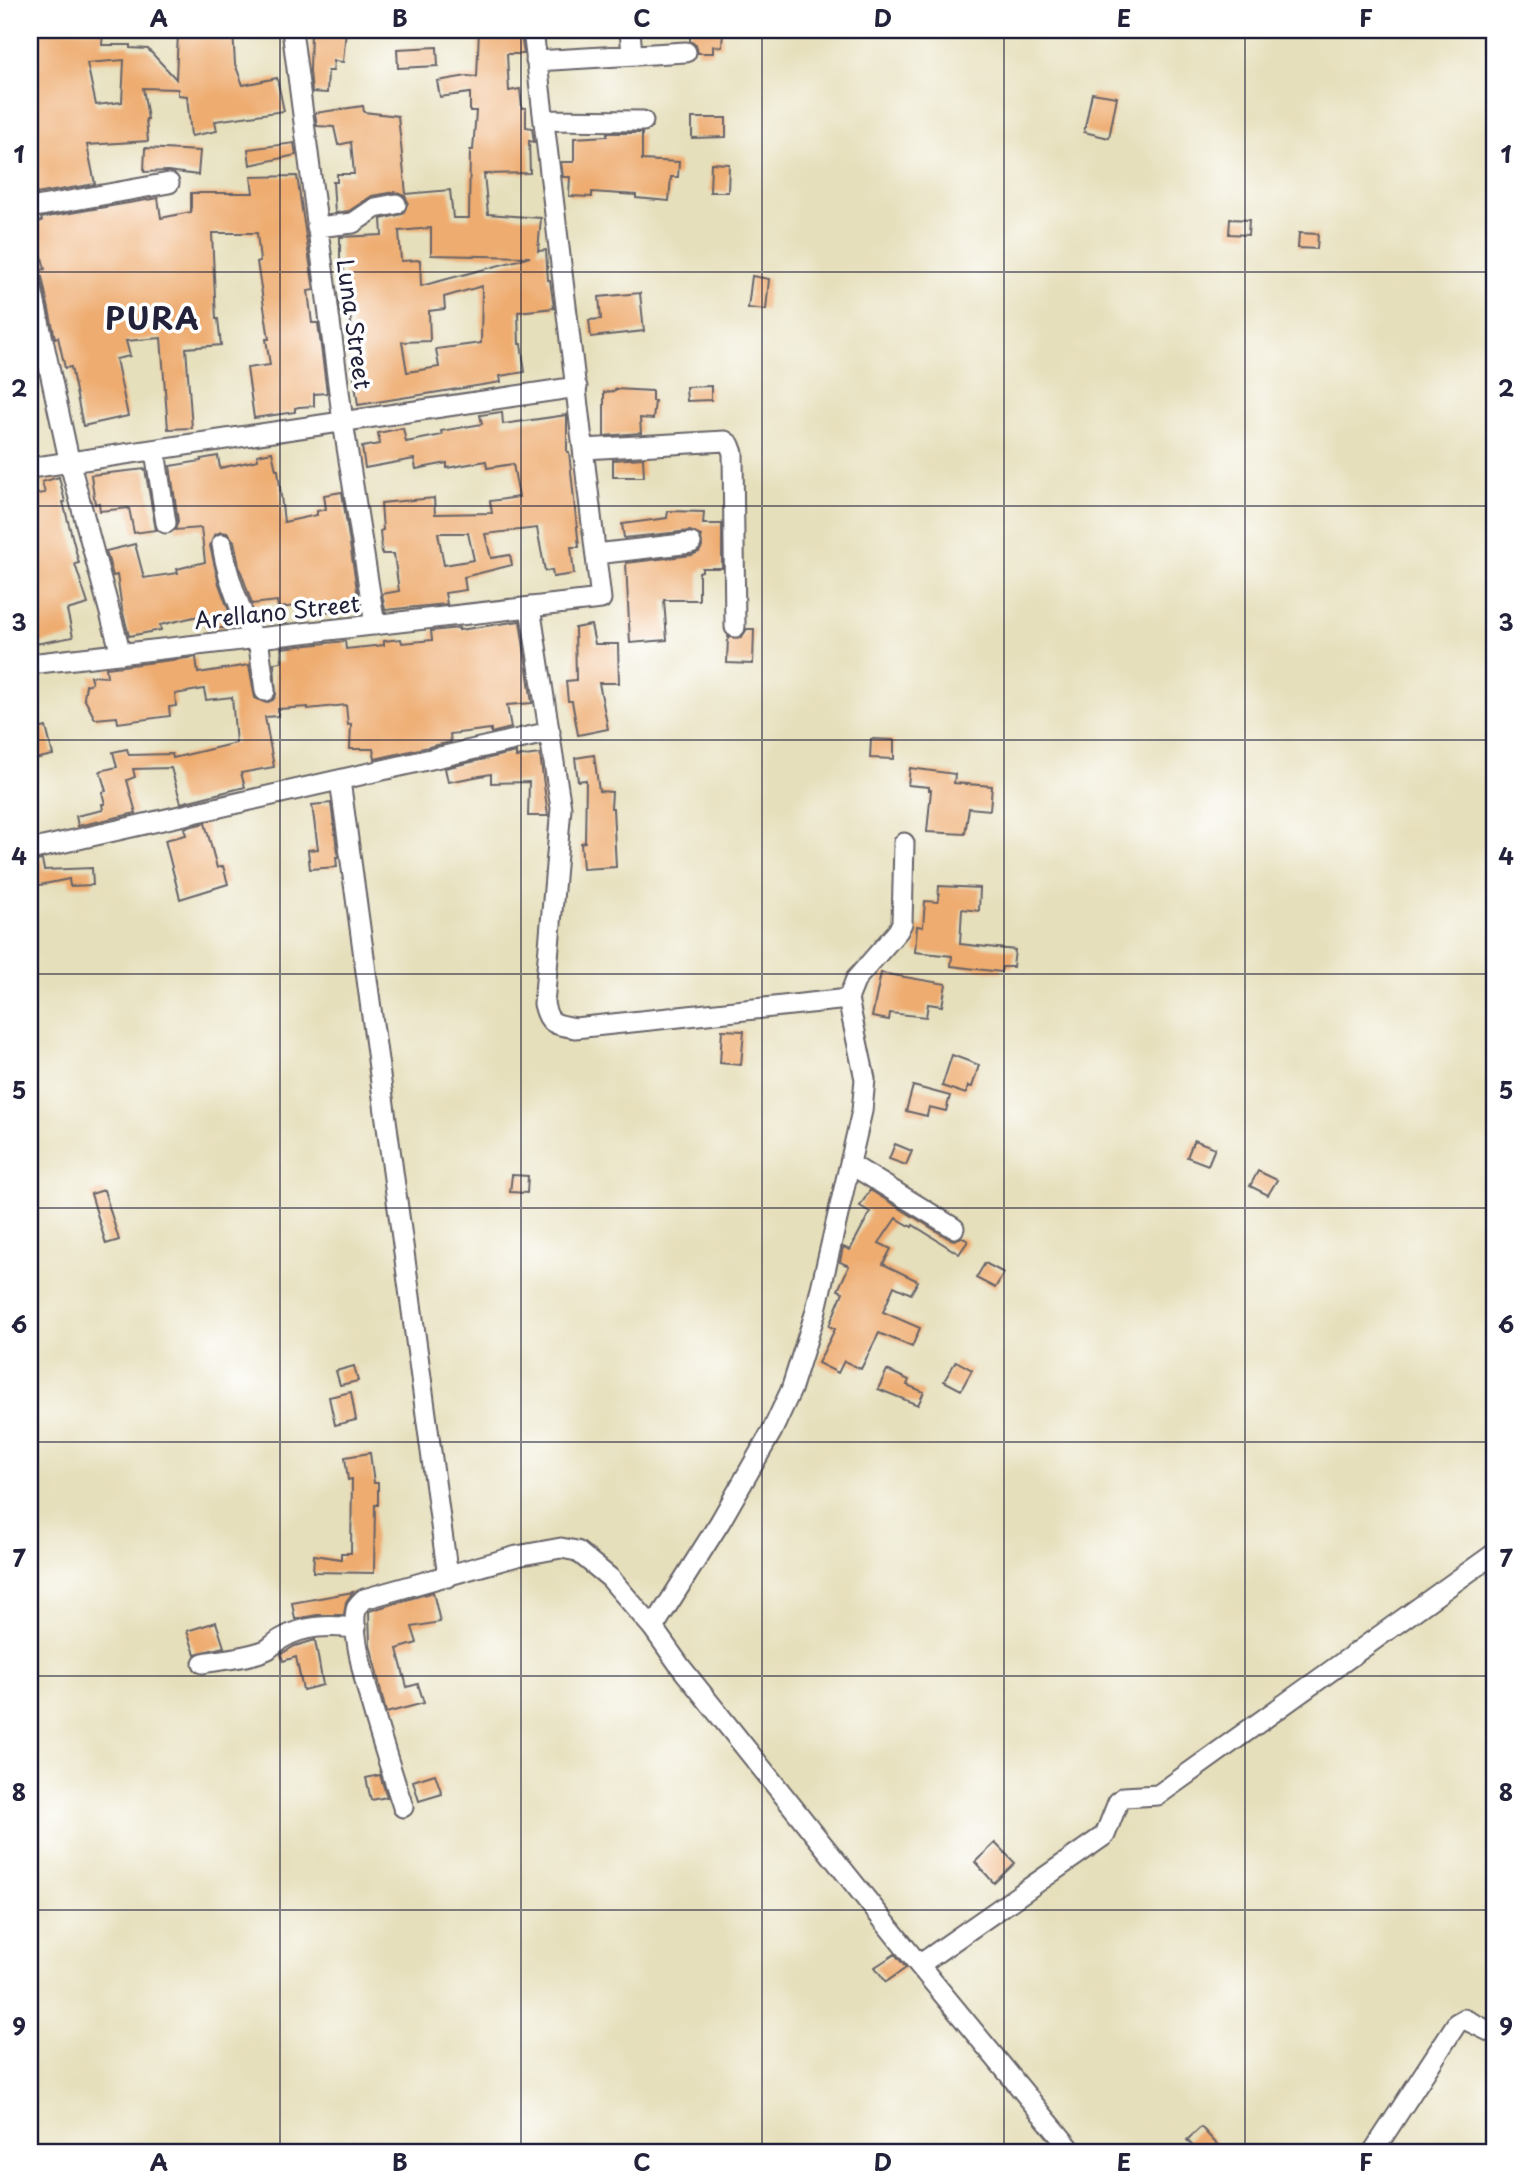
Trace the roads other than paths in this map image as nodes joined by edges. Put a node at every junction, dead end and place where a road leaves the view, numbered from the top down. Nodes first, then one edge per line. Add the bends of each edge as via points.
1 (292, 30) edge
2 (533, 30) edge
3 (629, 30) edge
4 (686, 52) dead end
5 (632, 55) junction
6 (536, 61) junction
7 (544, 120) junction
8 (643, 121) dead end
9 (169, 183) dead end
10 (396, 204) dead end
11 (30, 208) edge
12 (317, 227) junction
13 (30, 279) edge
14 (33, 312) edge
15 (577, 387) junction
16 (344, 422) junction
17 (584, 449) junction
18 (155, 451) junction
19 (70, 464) junction
20 (30, 468) edge
21 (166, 523) dead end
22 (691, 543) dead end
23 (222, 544) dead end
24 (596, 554) junction
25 (530, 607) junction
26 (375, 625) junction
27 (735, 627) dead end
28 (256, 638) junction
29 (121, 654) junction
30 (30, 664) edge
31 (265, 691) dead end
32 (550, 732) junction
33 (340, 780) junction
34 (904, 843) dead end
35 (30, 850) edge
36 (848, 999) junction
37 (850, 1164) junction
38 (954, 1228) dead end
39 (1495, 1553) edge
40 (448, 1577) junction
41 (356, 1628) junction
42 (653, 1628) junction
43 (203, 1663) dead end
44 (402, 1807) dead end
45 (919, 1965) junction
46 (1495, 2034) edge
47 (1073, 2152) edge
48 (1374, 2152) edge

1 - 12 street, Luna Street
2 - 6 street
3 - 5 street
4 - 5 street
5 - 6 street
6 - 7 street
7 - 8 street
7 - 15 street
9 - 11 street
10 - 12 street via 375,208 353,223
12 - 16 street, Luna Street
13 - 14 street
14 - 19 street
15 - 16 street
15 - 17 street
16 - 18 street
16 - 26 street, Luna Street
17 - 24 street
17 - 27 street via 730,444
18 - 19 street
18 - 21 street
19 - 20 street
19 - 29 street
22 - 24 street
23 - 28 street via 234,594
24 - 25 street, Arellano Street via 601,600
25 - 26 street, Arellano Street
25 - 32 street
26 - 28 street, Arellano Street
28 - 29 street, Arellano Street
28 - 31 street
29 - 30 street, Arellano Street
32 - 33 street
32 - 36 street via 561,808 544,1004 552,1023 575,1028
33 - 35 street
33 - 40 street
34 - 36 street via 902,923 856,979
36 - 37 street via 865,1079
37 - 38 street
37 - 42 street via 792,1390 720,1522
39 - 45 street via 1158,1795 1124,1797 1105,1835
40 - 41 street via 364,1599 357,1606
40 - 42 street via 539,1552 577,1551 610,1578
41 - 43 street via 318,1626 297,1631 256,1653
41 - 44 street
42 - 45 street
45 - 47 street
46 - 48 street via 1473,2021 1457,2023

